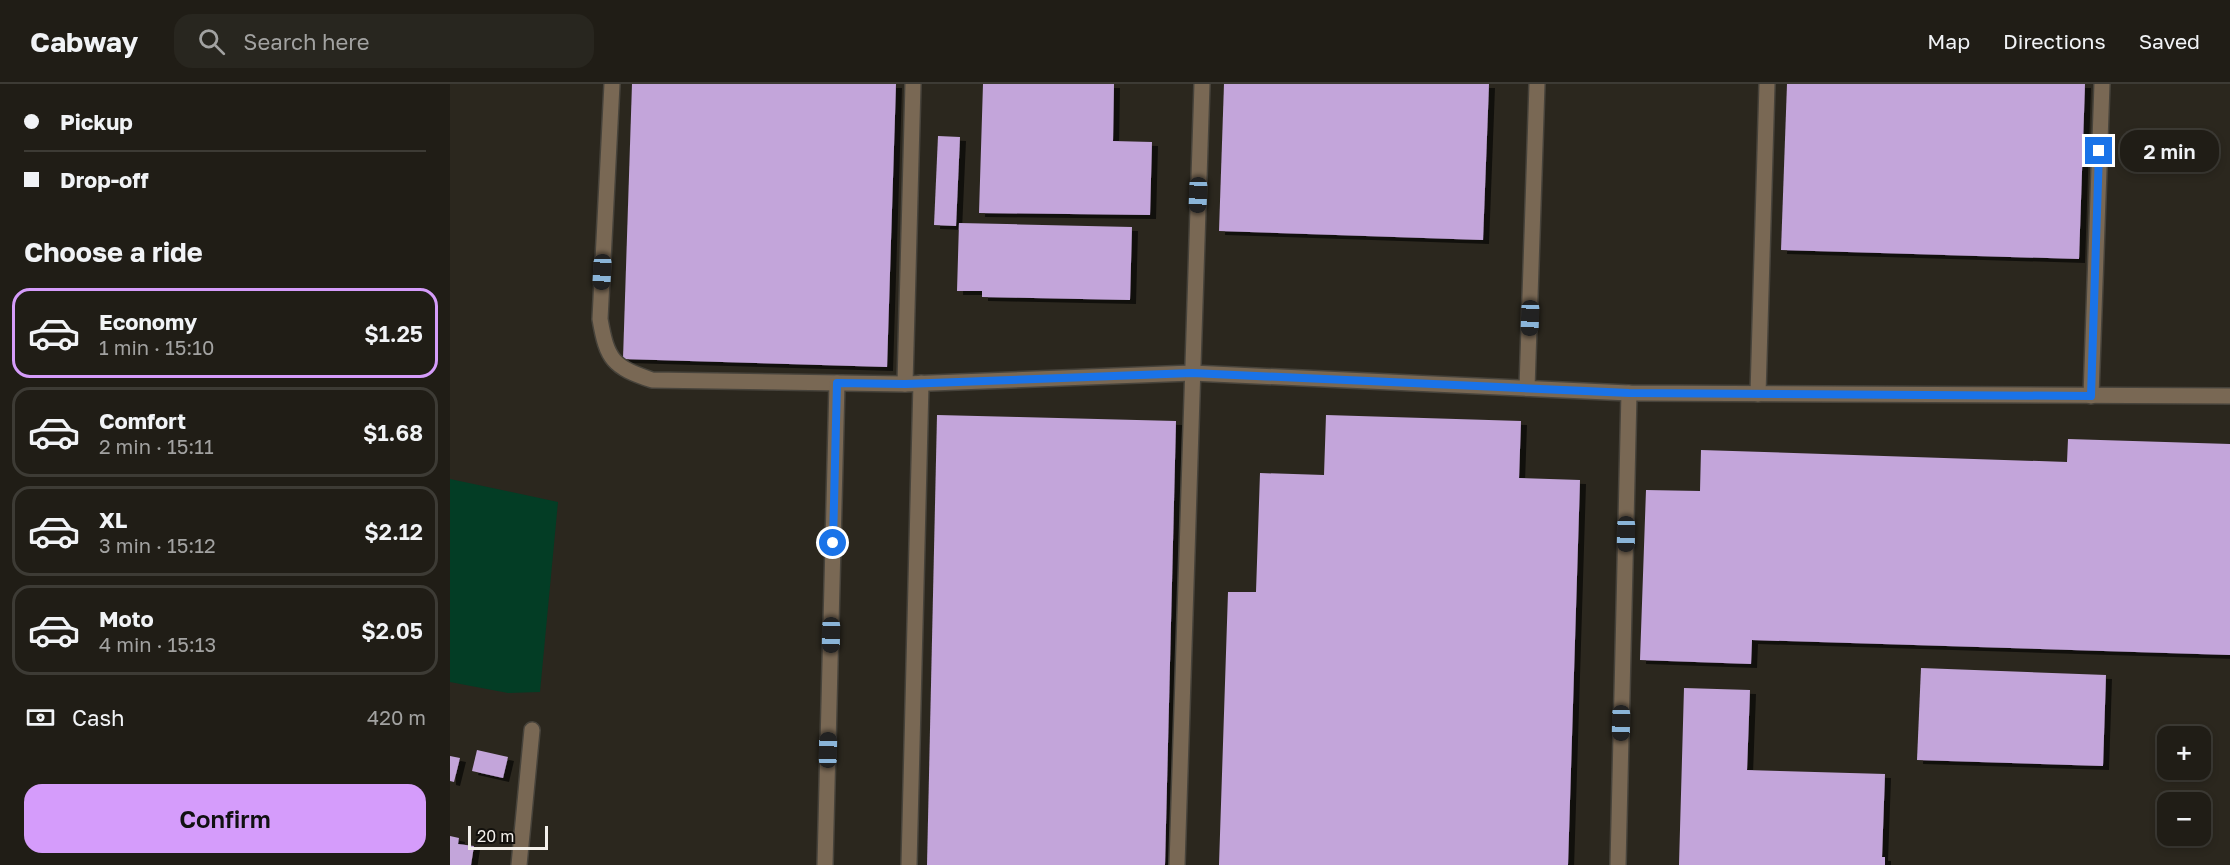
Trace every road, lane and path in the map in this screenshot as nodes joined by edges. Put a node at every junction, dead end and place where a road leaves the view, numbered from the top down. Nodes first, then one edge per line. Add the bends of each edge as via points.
1 (612, 84) edge
2 (913, 84) edge
3 (1202, 84) edge
4 (1536, 84) edge
5 (1767, 84) edge
6 (2102, 84) edge
7 (1192, 373) junction
8 (837, 383) junction
9 (921, 383) junction
10 (905, 384) junction
11 (1527, 388) junction
12 (1629, 393) junction
13 (1758, 394) junction
14 (2091, 396) junction
15 (2230, 396) edge
16 (532, 730) dead end
17 (519, 865) edge
18 (825, 865) edge
19 (909, 865) edge
20 (1177, 865) edge
21 (1618, 865) edge

1 - 8 street via 600,319 605,347 615,362 627,372 652,380
2 - 10 street
3 - 7 street
4 - 11 street
5 - 13 street
6 - 14 street
7 - 9 street
7 - 11 street
7 - 20 street
8 - 10 street
8 - 18 street
9 - 10 street
9 - 19 street
11 - 12 street
12 - 13 street
12 - 21 street
13 - 14 street
14 - 15 street
16 - 17 street

